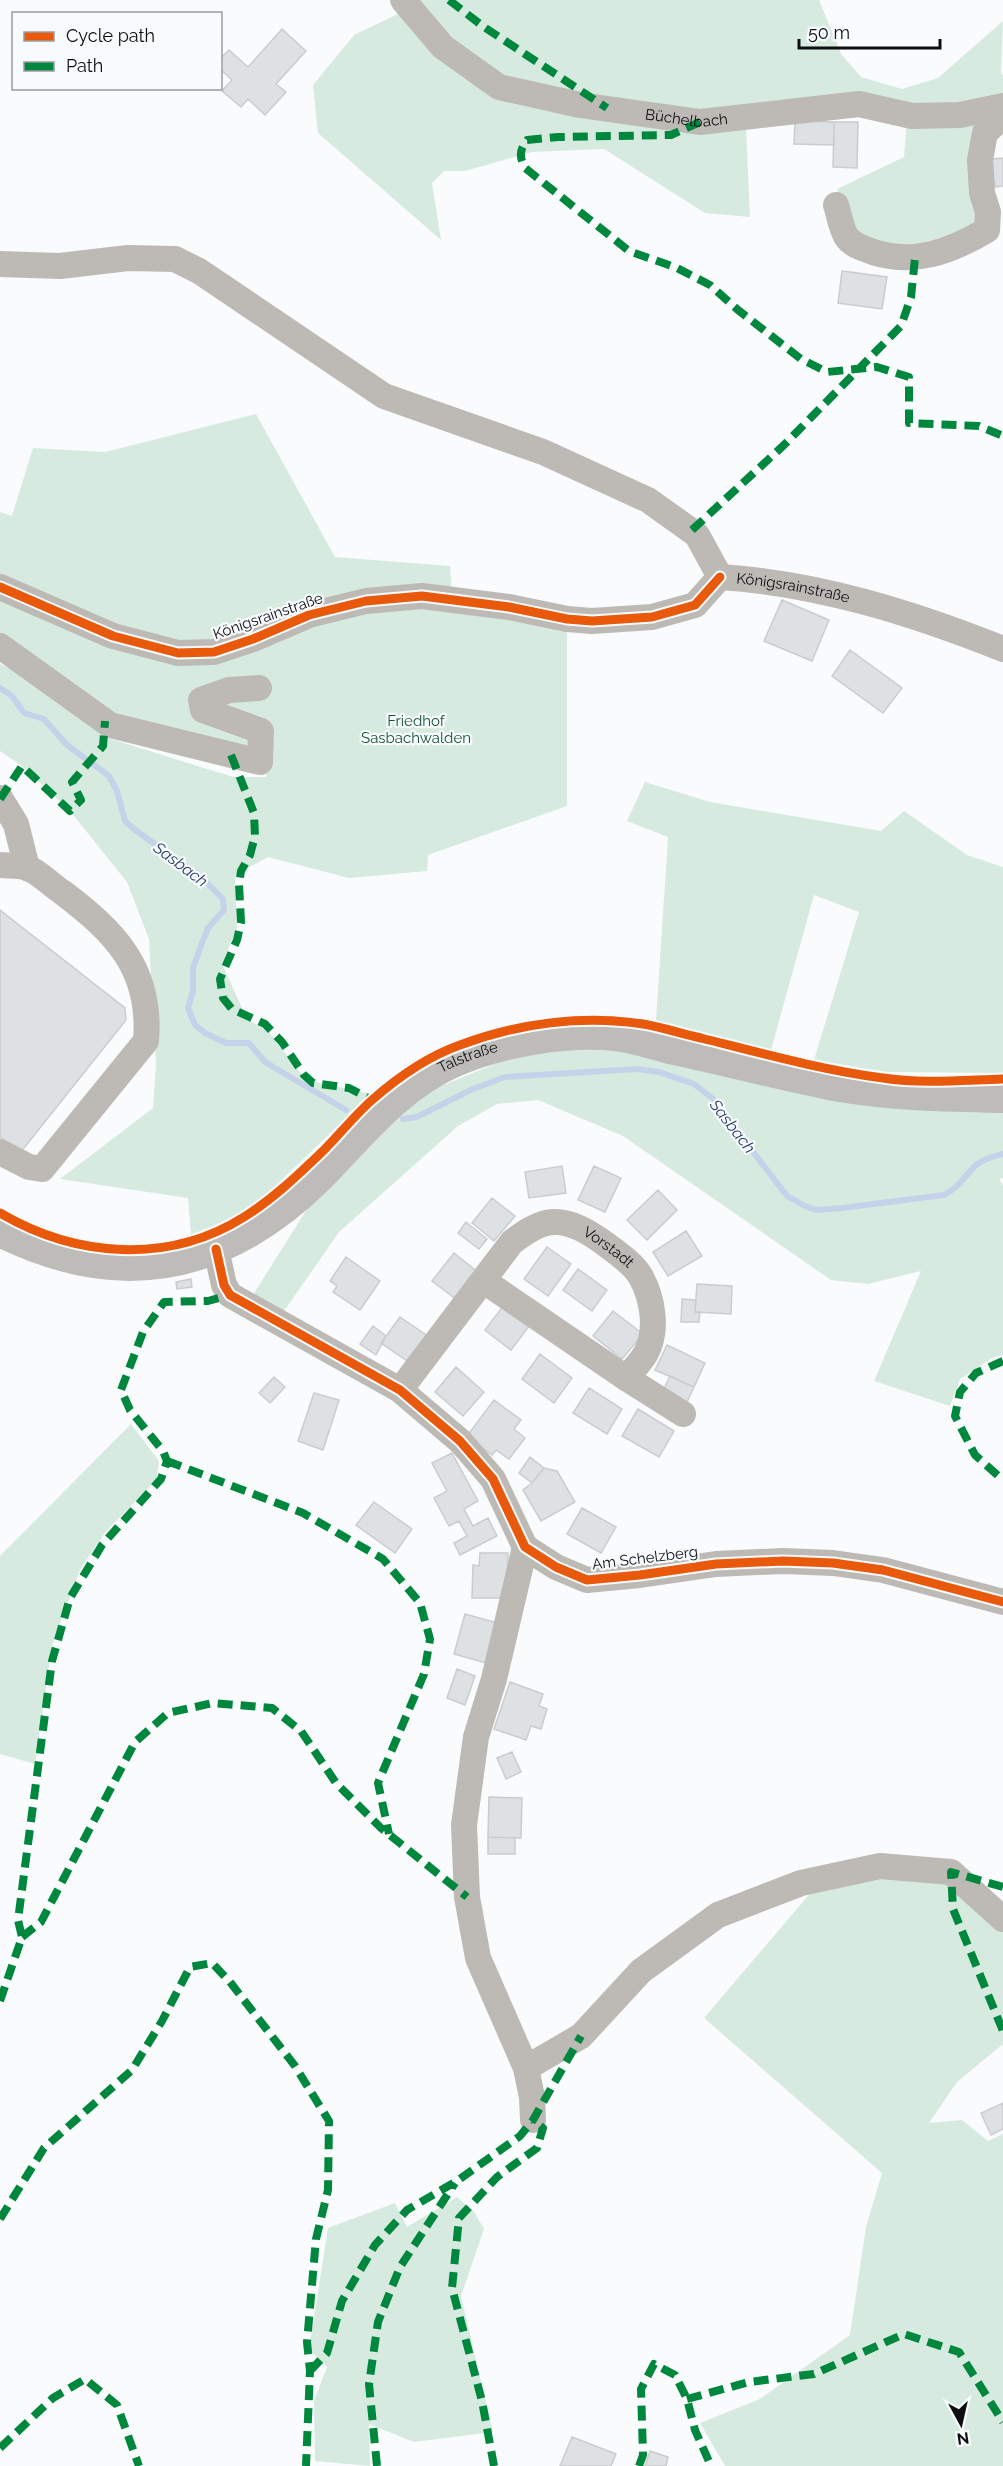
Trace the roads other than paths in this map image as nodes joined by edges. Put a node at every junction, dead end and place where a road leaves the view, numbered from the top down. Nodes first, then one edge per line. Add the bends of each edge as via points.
1 (403, 0) edge
2 (1003, 106) edge
3 (1003, 116) edge
4 (836, 205) dead end
5 (0, 264) edge
6 (720, 577) junction
7 (0, 587) edge
8 (0, 646) edge
9 (1003, 649) edge
10 (259, 688) dead end
11 (0, 798) edge
12 (0, 864) edge
13 (27, 868) junction
14 (1003, 1096) edge
15 (0, 1152) edge
16 (0, 1231) edge
17 (216, 1249) junction
18 (484, 1281) junction
19 (626, 1378) junction
20 (400, 1390) junction
21 (683, 1414) dead end
22 (525, 1548) junction
23 (1003, 1602) edge
24 (1003, 1918) edge
25 (526, 2068) junction
26 (533, 2120) dead end

1 - 2 street, Büchelbach via 442,47 499,87 580,105 700,122 859,104 912,116 960,115
3 - 4 street via 986,133 980,160 987,230 967,242 935,255 890,257 857,246 846,236
5 - 6 street via 60,266 128,258 175,259 200,271 384,396 543,452 648,500 697,535
6 - 7 street, Königsrainstraße via 695,605 652,617 575,620 422,596 366,601 309,615 214,652 178,653 112,636
6 - 9 street, Königsrainstraße via 828,592
8 - 10 street via 110,725 261,762 261,731 203,710 201,700 229,690
11 - 13 street via 16,824
12 - 13 street
13 - 15 street via 95,917 130,957 142,991 146,1041 42,1169 29,1167
14 - 17 main road, Talstraße via 901,1095 834,1085 615,1035 519,1040 454,1061 429,1075 359,1133 318,1178 276,1214
16 - 17 main road, Talstraße via 47,1251 95,1263 165,1263
17 - 20 street via 230,1295
18 - 19 street
18 - 19 street, Vorstadt via 512,1242 532,1228 554,1222 593,1235 641,1276 651,1303 654,1325 646,1353
18 - 20 street, Vorstadt
19 - 21 street
20 - 22 street via 460,1441 493,1479
22 - 23 street, Am Schelzberg via 587,1580 716,1564 833,1563 883,1570
22 - 25 street via 476,1737 464,1825 467,1897 478,1958
24 - 25 street via 951,1872 880,1866 801,1883 718,1915 641,1971 582,2036
25 - 26 street

